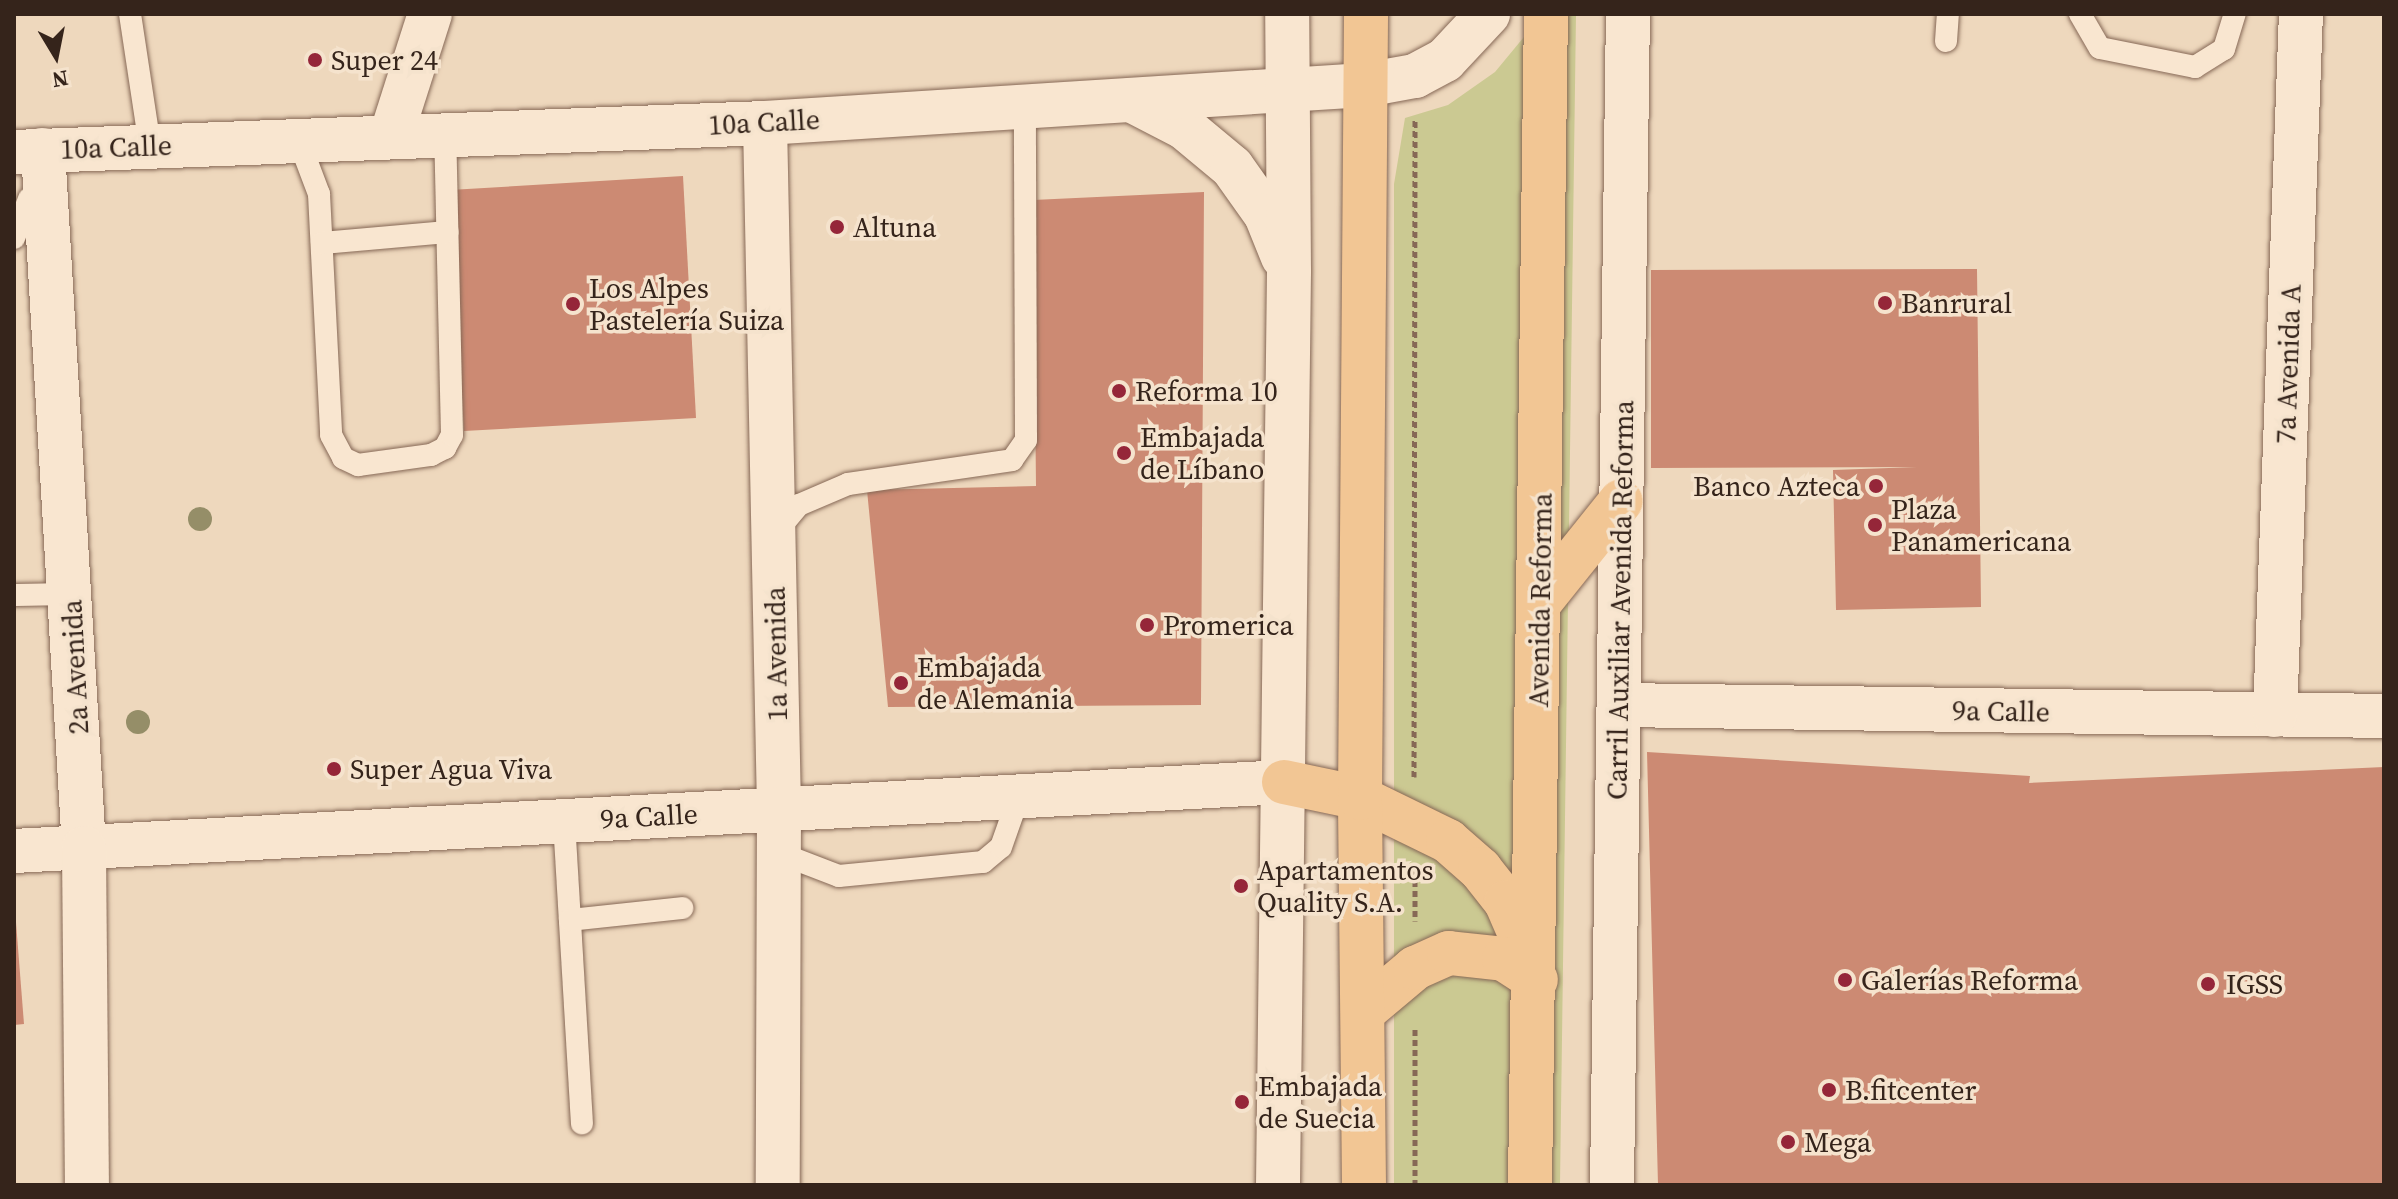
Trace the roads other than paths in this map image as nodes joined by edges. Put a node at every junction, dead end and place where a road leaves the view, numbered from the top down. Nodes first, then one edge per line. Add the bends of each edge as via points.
1 (130, 14) edge
2 (430, 14) edge
3 (1287, 14) edge
4 (1366, 14) edge
5 (1488, 14) edge
6 (1546, 14) edge
7 (1628, 14) edge
8 (1948, 14) edge
9 (2080, 14) edge
10 (2235, 14) edge
11 (2301, 14) edge
12 (1946, 41) dead end
13 (1365, 85) junction
14 (1288, 89) junction
15 (1131, 100) junction
16 (1025, 108) junction
17 (765, 123) junction
18 (445, 135) junction
19 (391, 136) junction
20 (299, 141) junction
21 (150, 146) junction
22 (29, 151) edge
23 (29, 199) dead end
24 (448, 232) junction
25 (14, 238) edge
26 (322, 243) junction
27 (1289, 271) junction
28 (1621, 501) junction
29 (774, 535) junction
30 (71, 594) junction
31 (14, 595) edge
32 (1540, 602) junction
33 (1619, 705) junction
34 (2275, 715) junction
35 (2384, 716) edge
36 (1284, 782) junction
37 (1019, 796) junction
38 (1360, 798) junction
39 (779, 809) junction
40 (564, 821) junction
41 (84, 848) junction
42 (14, 851) edge
43 (779, 853) junction
44 (682, 908) dead end
45 (570, 920) junction
46 (1536, 980) junction
47 (1364, 1011) junction
48 (582, 1123) dead end
49 (87, 1185) edge
50 (778, 1185) edge
51 (1278, 1185) edge
52 (1364, 1185) edge
53 (1530, 1185) edge
54 (1612, 1185) edge

1 - 21 lane
2 - 19 street
3 - 14 street
4 - 13 main road
5 - 13 street, 10a Calle via 1445,60 1415,76
6 - 32 main road, Avenida Reforma
7 - 28 street, Carril Auxiliar Avenida Reforma
8 - 12 lane
9 - 10 lane via 2100,48 2195,67 2224,49
11 - 34 street, 7a Avenida A
13 - 14 street, 10a Calle
13 - 38 main road
14 - 15 street, 10a Calle
14 - 27 street
15 - 16 street, 10a Calle
15 - 27 street via 1185,128 1232,167 1266,215
16 - 17 street, 10a Calle
16 - 29 lane via 1026,440 1012,460 848,484 799,505
17 - 18 street, 10a Calle
17 - 29 street, 1a Avenida
18 - 19 street, 10a Calle
18 - 24 lane
19 - 20 street, 10a Calle
20 - 21 street, 10a Calle
20 - 26 lane via 319,194
21 - 22 street, 10a Calle
22 - 30 street, 2a Avenida
23 - 25 lane
24 - 26 lane
24 - 26 lane via 452,435 445,448 431,455 358,465 343,458 331,435
27 - 36 street
28 - 32 main road
28 - 33 street, Carril Auxiliar Avenida Reforma
29 - 39 street, 1a Avenida
30 - 31 lane
30 - 41 street, 2a Avenida
32 - 46 main road, Avenida Reforma
33 - 34 street, 9a Calle
33 - 54 street, Carril Auxiliar Avenida Reforma
34 - 35 street, 9a Calle
36 - 37 street, 9a Calle
36 - 38 main road
36 - 51 street
37 - 39 street, 9a Calle
37 - 43 lane via 1001,847 983,862 839,876
38 - 46 main road via 1414,820 1480,869 1506,902 1525,939
38 - 47 main road
39 - 40 street, 9a Calle
39 - 43 street, 1a Avenida
40 - 41 street, 9a Calle
40 - 45 lane
41 - 42 street, 9a Calle
41 - 49 street, 2a Avenida
43 - 50 street, 1a Avenida
44 - 45 lane
45 - 48 lane
46 - 47 main road via 1504,959 1468,951 1415,968
46 - 53 main road, Avenida Reforma
47 - 52 main road

